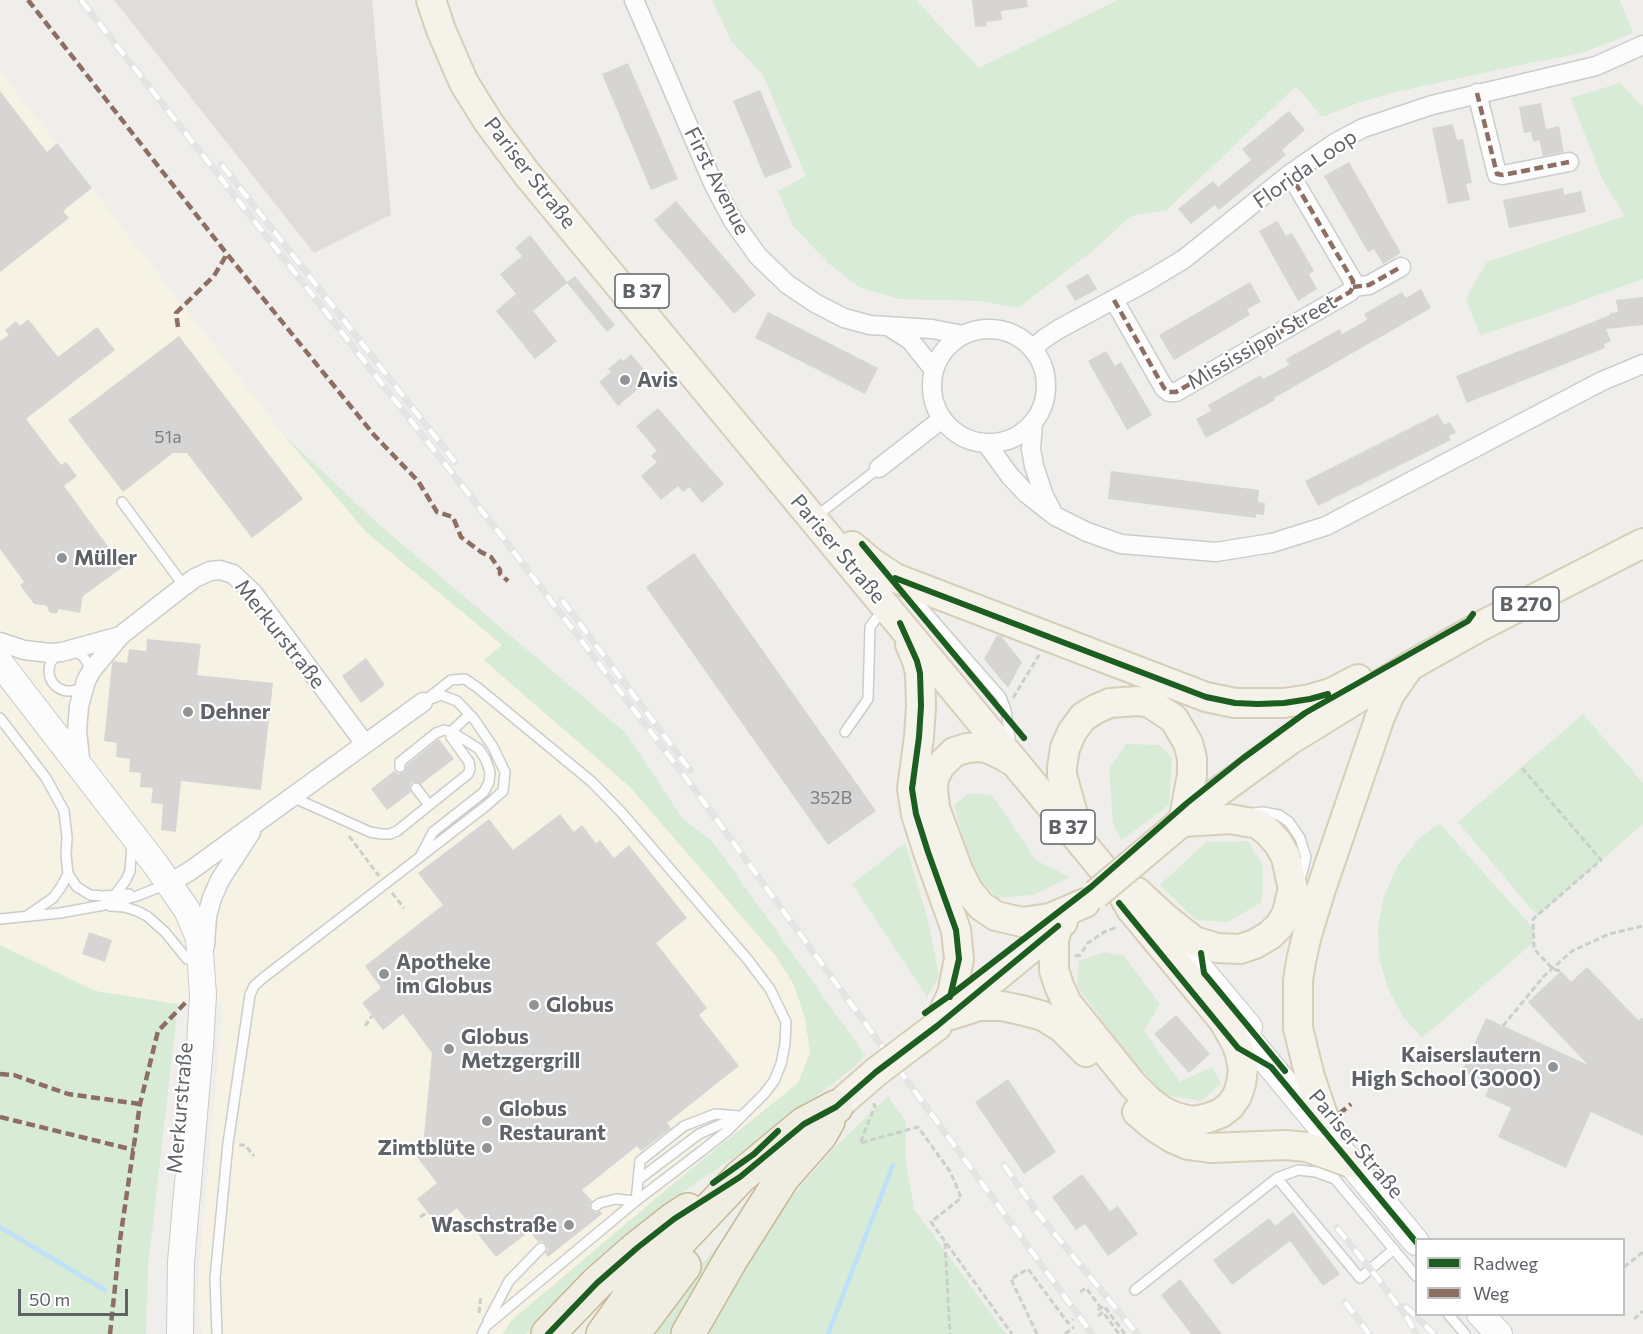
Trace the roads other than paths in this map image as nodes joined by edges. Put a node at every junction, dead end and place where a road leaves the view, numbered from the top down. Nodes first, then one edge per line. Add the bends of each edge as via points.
1 (431, 0) edge
2 (451, 0) edge
3 (633, 0) edge
4 (1643, 45) edge
5 (1477, 93) junction
6 (1569, 162) dead end
7 (1290, 174) junction
8 (1401, 267) dead end
9 (1353, 287) junction
10 (1114, 300) junction
11 (886, 326) junction
12 (963, 335) junction
13 (1032, 349) junction
14 (1643, 364) edge
15 (934, 370) junction
16 (942, 419) junction
17 (1033, 422) junction
18 (987, 443) junction
19 (879, 468) joint
20 (122, 502) dead end
21 (822, 511) junction
22 (1055, 516) junction
23 (1643, 543) edge
24 (852, 546) junction
25 (895, 578) junction
26 (184, 586) junction
27 (893, 614) junction
28 (120, 636) junction
29 (0, 642) edge
30 (62, 652) junction
31 (0, 663) edge
32 (1410, 666) junction
33 (86, 681) junction
34 (423, 702) junction
35 (470, 715) junction
36 (0, 718) edge
37 (452, 732) junction
38 (845, 732) dead end
39 (1010, 739) junction
40 (365, 744) junction
41 (1017, 766) junction
42 (399, 767) dead end
43 (81, 769) junction
44 (416, 788) dead end
45 (292, 797) junction
46 (429, 805) junction
47 (1073, 814) junction
48 (261, 820) junction
49 (1183, 822) junction
50 (132, 835) junction
51 (420, 856) junction
52 (68, 874) junction
53 (1113, 887) junction
54 (157, 888) junction
55 (115, 895) junction
56 (104, 905) junction
57 (27, 916) junction
58 (0, 918) edge
59 (1058, 926) junction
60 (187, 959) junction
61 (203, 995) junction
62 (944, 1020) junction
63 (1240, 1053) junction
64 (1271, 1067) junction
65 (836, 1107) junction
66 (740, 1116) junction
67 (1324, 1118) junction
68 (1351, 1163) junction
69 (740, 1177) junction
70 (1277, 1178) junction
71 (638, 1180) junction
72 (636, 1201) junction
73 (596, 1206) dead end
74 (1424, 1238) edge
75 (1405, 1246) edge
76 (541, 1248) dead end
77 (1415, 1273) edge
78 (1135, 1290) dead end
79 (1450, 1316) edge
80 (484, 1330) edge
81 (176, 1331) edge
82 (217, 1334) edge
83 (548, 1334) edge
84 (603, 1334) edge
85 (633, 1334) edge
86 (688, 1334) edge
87 (1465, 1334) edge

1 - 27 main road, Pariser Straße / B 37 via 464,83 527,174
2 - 21 main road, Pariser Straße / B 37 via 478,74 539,165
3 - 11 street, First Avenue via 713,183 758,256 787,284 815,303 844,318
4 - 5 street, Florida Loop via 1596,66
5 - 6 street via 1497,174
5 - 7 street, Florida Loop via 1363,128
7 - 9 street, Mississippi Street
7 - 10 street, Florida Loop via 1184,259
8 - 9 street, Mississippi Street via 1369,285
9 - 10 street, Mississippi Street via 1176,392 1164,388
10 - 13 street, Florida Loop via 1059,329
11 - 12 street, First Avenue
11 - 15 street, First Avenue via 910,340
12 - 13 street via 977,330 1007,332
12 - 15 street via 945,350
13 - 17 street via 1046,385 1045,398
14 - 22 street via 1602,381 1326,526 1272,543 1216,552 1121,544
15 - 16 street via 933,395
16 - 18 street via 962,436
16 - 19 street
17 - 18 street via 1020,434
17 - 22 street via 1034,466
18 - 22 street via 1016,482
19 - 21 lane
20 - 26 lane
21 - 24 main road, Pariser Straße / B 37
23 - 32 main road, B 270
24 - 25 main road
24 - 39 main road, Pariser Straße / B 37
25 - 32 main road via 1206,697 1235,704 1310,699 1357,679
25 - 39 lane via 1001,697
26 - 28 street, Merkurstraße
26 - 40 street, Merkurstraße via 210,571 220,570 244,583
27 - 38 lane via 870,627 868,699
27 - 41 main road, Pariser Straße / B 37
27 - 62 main road via 920,673 919,737 912,789 916,814 956,930 959,959
28 - 30 street, Merkurstraße
28 - 33 street, Merkurstraße
29 - 30 street, Merkurstraße via 41,653
30 - 33 lane via 81,655 88,669
30 - 33 lane via 50,664 49,675 55,685 66,691
31 - 43 street, Merkurstraße
32 - 49 main road, B 270 via 1290,740
32 - 67 main road via 1390,694 1380,717 1321,889 1301,961 1298,1028
33 - 43 street, Merkurstraße via 77,731
34 - 35 lane via 441,695 457,701
34 - 40 street, Merkurstraße
34 - 66 lane via 451,680 465,679 478,688 592,782 748,960 770,989 786,1022 781,1064 774,1081
35 - 37 lane
35 - 51 lane via 506,772 502,791
36 - 52 lane via 46,778 64,811
37 - 42 lane via 436,733 400,762
37 - 46 lane via 451,737 470,769
37 - 51 lane via 479,749 490,772 489,782 484,792 433,832
39 - 47 main road, Pariser Straße / B 37
40 - 45 street, Merkurstraße
41 - 53 main road, Pariser Straße / B 37
41 - 53 main road via 994,750 967,748 946,760 934,778 935,808 968,890 996,916 1022,922 1050,918
43 - 50 street, Merkurstraße
44 - 46 lane
45 - 46 lane via 381,834 396,831
45 - 48 street, Merkurstraße
47 - 49 main road via 1062,767 1072,732 1083,717 1096,709 1110,703 1138,701 1174,719 1188,742 1192,776
47 - 53 main road, Pariser Straße / B 37
48 - 54 street, Merkurstraße via 190,871
48 - 61 street, Merkurstraße via 227,868 212,898 206,923
49 - 53 main road, B 270
49 - 53 main road via 1230,819 1258,825 1273,837 1286,857 1293,889 1287,913 1270,935 1255,944 1229,950 1194,941 1164,917
50 - 54 street, Merkurstraße
50 - 55 lane via 130,871
51 - 82 lane via 263,978 250,995 225,1166 215,1278
52 - 55 lane via 76,887 90,895
52 - 57 lane via 53,898
53 - 59 main road, B 270
53 - 63 main road via 1223,1020
53 - 64 street, Pariser Straße via 1145,914
53 - 67 street, Pariser Straße
54 - 55 lane
54 - 56 lane
54 - 60 street, Merkurstraße via 182,927
54 - 61 street, Merkurstraße via 187,910 199,938
56 - 57 lane
56 - 60 lane via 137,910 147,916
57 - 58 lane
59 - 62 main road, B 270
59 - 63 main road via 1054,970 1067,1004 1133,1085 1161,1110 1194,1120 1221,1113 1237,1096 1241,1084
60 - 81 street, Merkurstraße via 188,1000 167,1260
61 - 81 street, Merkurstraße
62 - 65 main road, B 270, bridge
62 - 68 main road via 979,1006 1002,1006 1043,1016 1079,1044 1137,1112 1156,1128 1188,1145 1285,1145
63 - 64 lane
64 - 68 street, Pariser Straße
65 - 69 highway, B 270 via 804,1124
65 - 85 highway, B 270 via 751,1187 665,1289
65 - 86 highway via 820,1135 783,1177
66 - 71 lane via 699,1134
66 - 71 lane via 716,1114 684,1126 640,1161
66 - 72 lane via 704,1150
67 - 74 street, Pariser Straße
68 - 75 street, Pariser Straße
69 - 83 highway via 637,1248
69 - 84 highway, B 270 via 655,1267
70 - 75 lane via 1298,1170 1335,1179
70 - 75 lane via 1360,1278
70 - 78 lane
71 - 72 lane
72 - 73 lane via 616,1199
72 - 80 lane
75 - 77 lane
76 - 80 lane via 509,1281
79 - 87 lane

